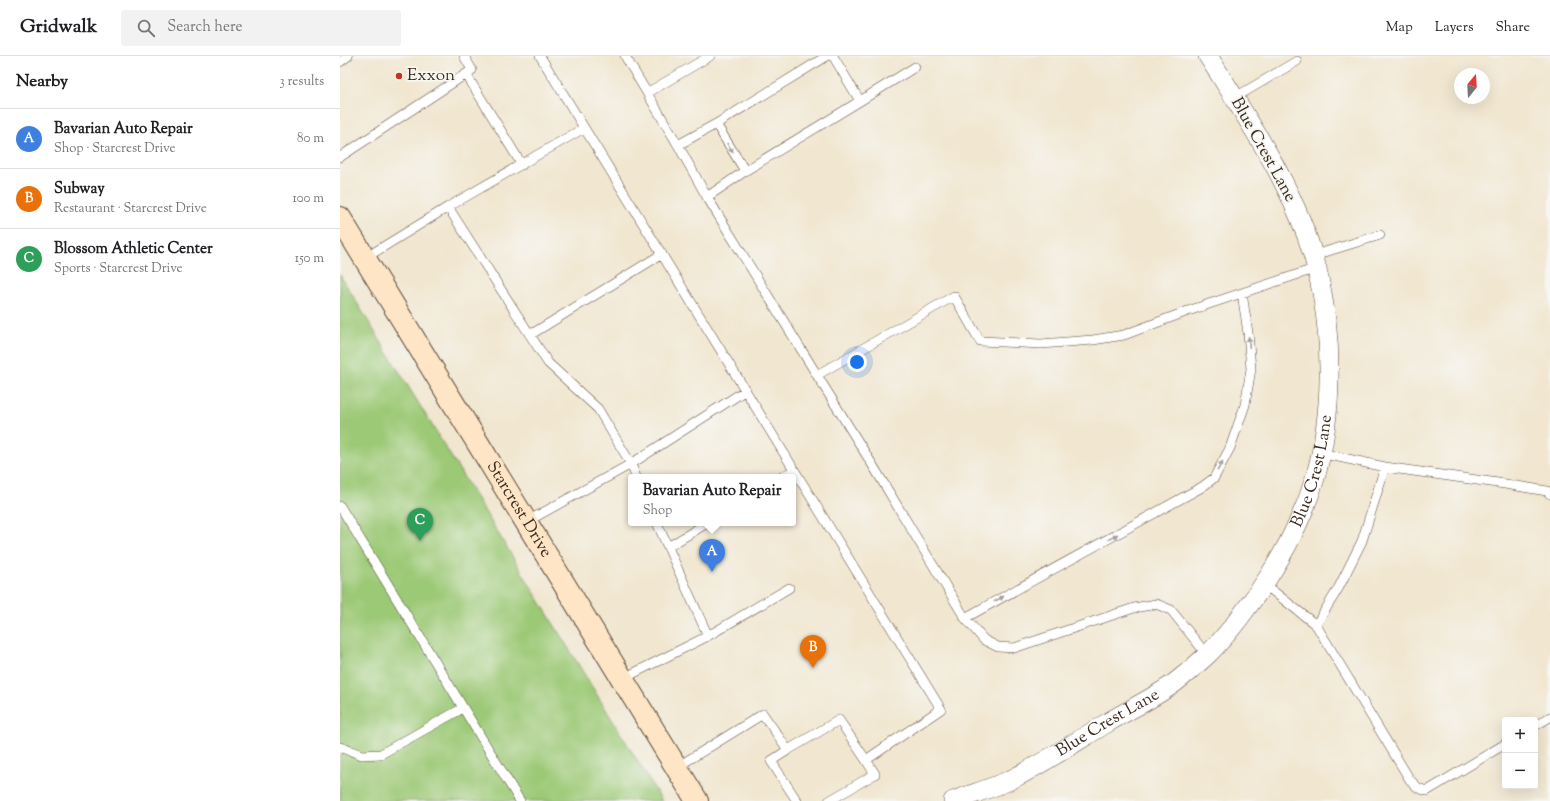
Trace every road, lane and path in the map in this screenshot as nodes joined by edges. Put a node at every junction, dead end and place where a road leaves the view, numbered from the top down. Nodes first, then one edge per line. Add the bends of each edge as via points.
1 (348, 56) edge
2 (464, 56) edge
3 (540, 56) edge
4 (625, 56) edge
5 (710, 56) edge
6 (828, 56) edge
7 (833, 56) edge
8 (1208, 56) edge
9 (340, 62) edge
10 (1298, 62) dead end
11 (915, 67) dead end
12 (466, 74) junction
13 (647, 93) junction
14 (1234, 98) junction
15 (860, 101) junction
16 (716, 124) junction
17 (584, 128) junction
18 (678, 145) junction
19 (340, 157) edge
20 (522, 165) junction
21 (745, 171) junction
22 (707, 198) junction
23 (448, 207) junction
24 (340, 218) edge
25 (1380, 235) dead end
26 (662, 254) junction
27 (365, 258) junction
28 (1314, 262) junction
29 (1242, 293) junction
30 (530, 335) junction
31 (816, 374) junction
32 (746, 390) junction
33 (1320, 453) junction
34 (630, 464) junction
35 (1385, 467) junction
36 (794, 470) junction
37 (635, 474) edge
38 (787, 474) edge
39 (1550, 494) edge
40 (340, 506) edge
41 (526, 522) junction
42 (658, 526) edge
43 (702, 526) edge
44 (668, 547) junction
45 (1264, 584) junction
46 (789, 588) dead end
47 (965, 618) junction
48 (1316, 624) junction
49 (708, 636) junction
50 (1207, 655) junction
51 (622, 679) junction
52 (463, 708) junction
53 (1550, 717) edge
54 (1538, 724) edge
55 (1502, 746) edge
56 (340, 747) edge
57 (788, 750) junction
58 (866, 760) junction
59 (677, 767) junction
60 (1014, 778) junction
61 (520, 801) edge
62 (697, 801) edge
63 (797, 801) edge
64 (829, 801) edge
65 (953, 801) edge
66 (991, 801) edge

1 - 9 lane
2 - 12 lane via 472,70
3 - 17 lane
4 - 13 lane
5 - 13 lane
6 - 16 lane
7 - 15 lane
8 - 14 street, Blue Crest Lane
10 - 14 lane
11 - 15 lane
12 - 19 lane
12 - 20 lane
13 - 18 lane
14 - 28 street, Blue Crest Lane via 1264,146 1292,199
15 - 21 lane
16 - 18 lane
16 -> 21 lane
17 - 20 lane
17 - 26 lane
18 - 22 lane
20 - 23 lane
21 - 22 lane
22 - 31 lane
23 - 27 lane
23 - 30 lane
24 - 27 main road, Starcrest Drive
25 - 28 lane
26 - 30 lane
26 - 32 lane
27 - 41 main road, Starcrest Drive
28 - 29 lane
28 - 33 street, Blue Crest Lane via 1325,316 1329,357 1329,398
29 - 31 lane via 1124,335 1041,344 980,341 954,296
47 -> 29 lane via 1195,491 1214,478 1230,448 1245,405 1251,369
30 - 34 lane via 548,363 598,409
31 - 47 lane
32 - 34 lane
32 - 36 lane
33 - 35 lane
33 - 45 street, Blue Crest Lane via 1315,478 1298,521 1280,559
34 - 37 lane
34 - 41 lane
35 - 39 lane via 1505,484 1547,491
35 - 48 lane via 1362,541 1338,589
36 - 38 lane
36 - 58 lane via 941,710
40 - 52 lane
41 - 51 main road, Starcrest Drive
42 - 44 lane
43 - 44 lane
44 - 49 lane
45 - 48 lane
45 - 50 street, Blue Crest Lane
46 - 49 lane
47 - 50 lane via 984,640 998,647 1014,648 1134,608 1156,604 1171,610
48 - 55 lane via 1410,780 1418,788 1427,791
49 - 51 lane
50 - 60 street, Blue Crest Lane via 1172,684
51 - 59 main road, Starcrest Drive
52 - 56 lane via 381,754 362,755
52 - 61 lane
53 - 54 lane
57 - 58 lane via 839,720
57 - 59 lane via 763,714
57 - 63 lane via 771,761
58 - 64 lane via 875,774
59 - 62 main road, Starcrest Drive
60 - 65 street, Blue Crest Lane
60 - 66 street, Blue Crest Lane

